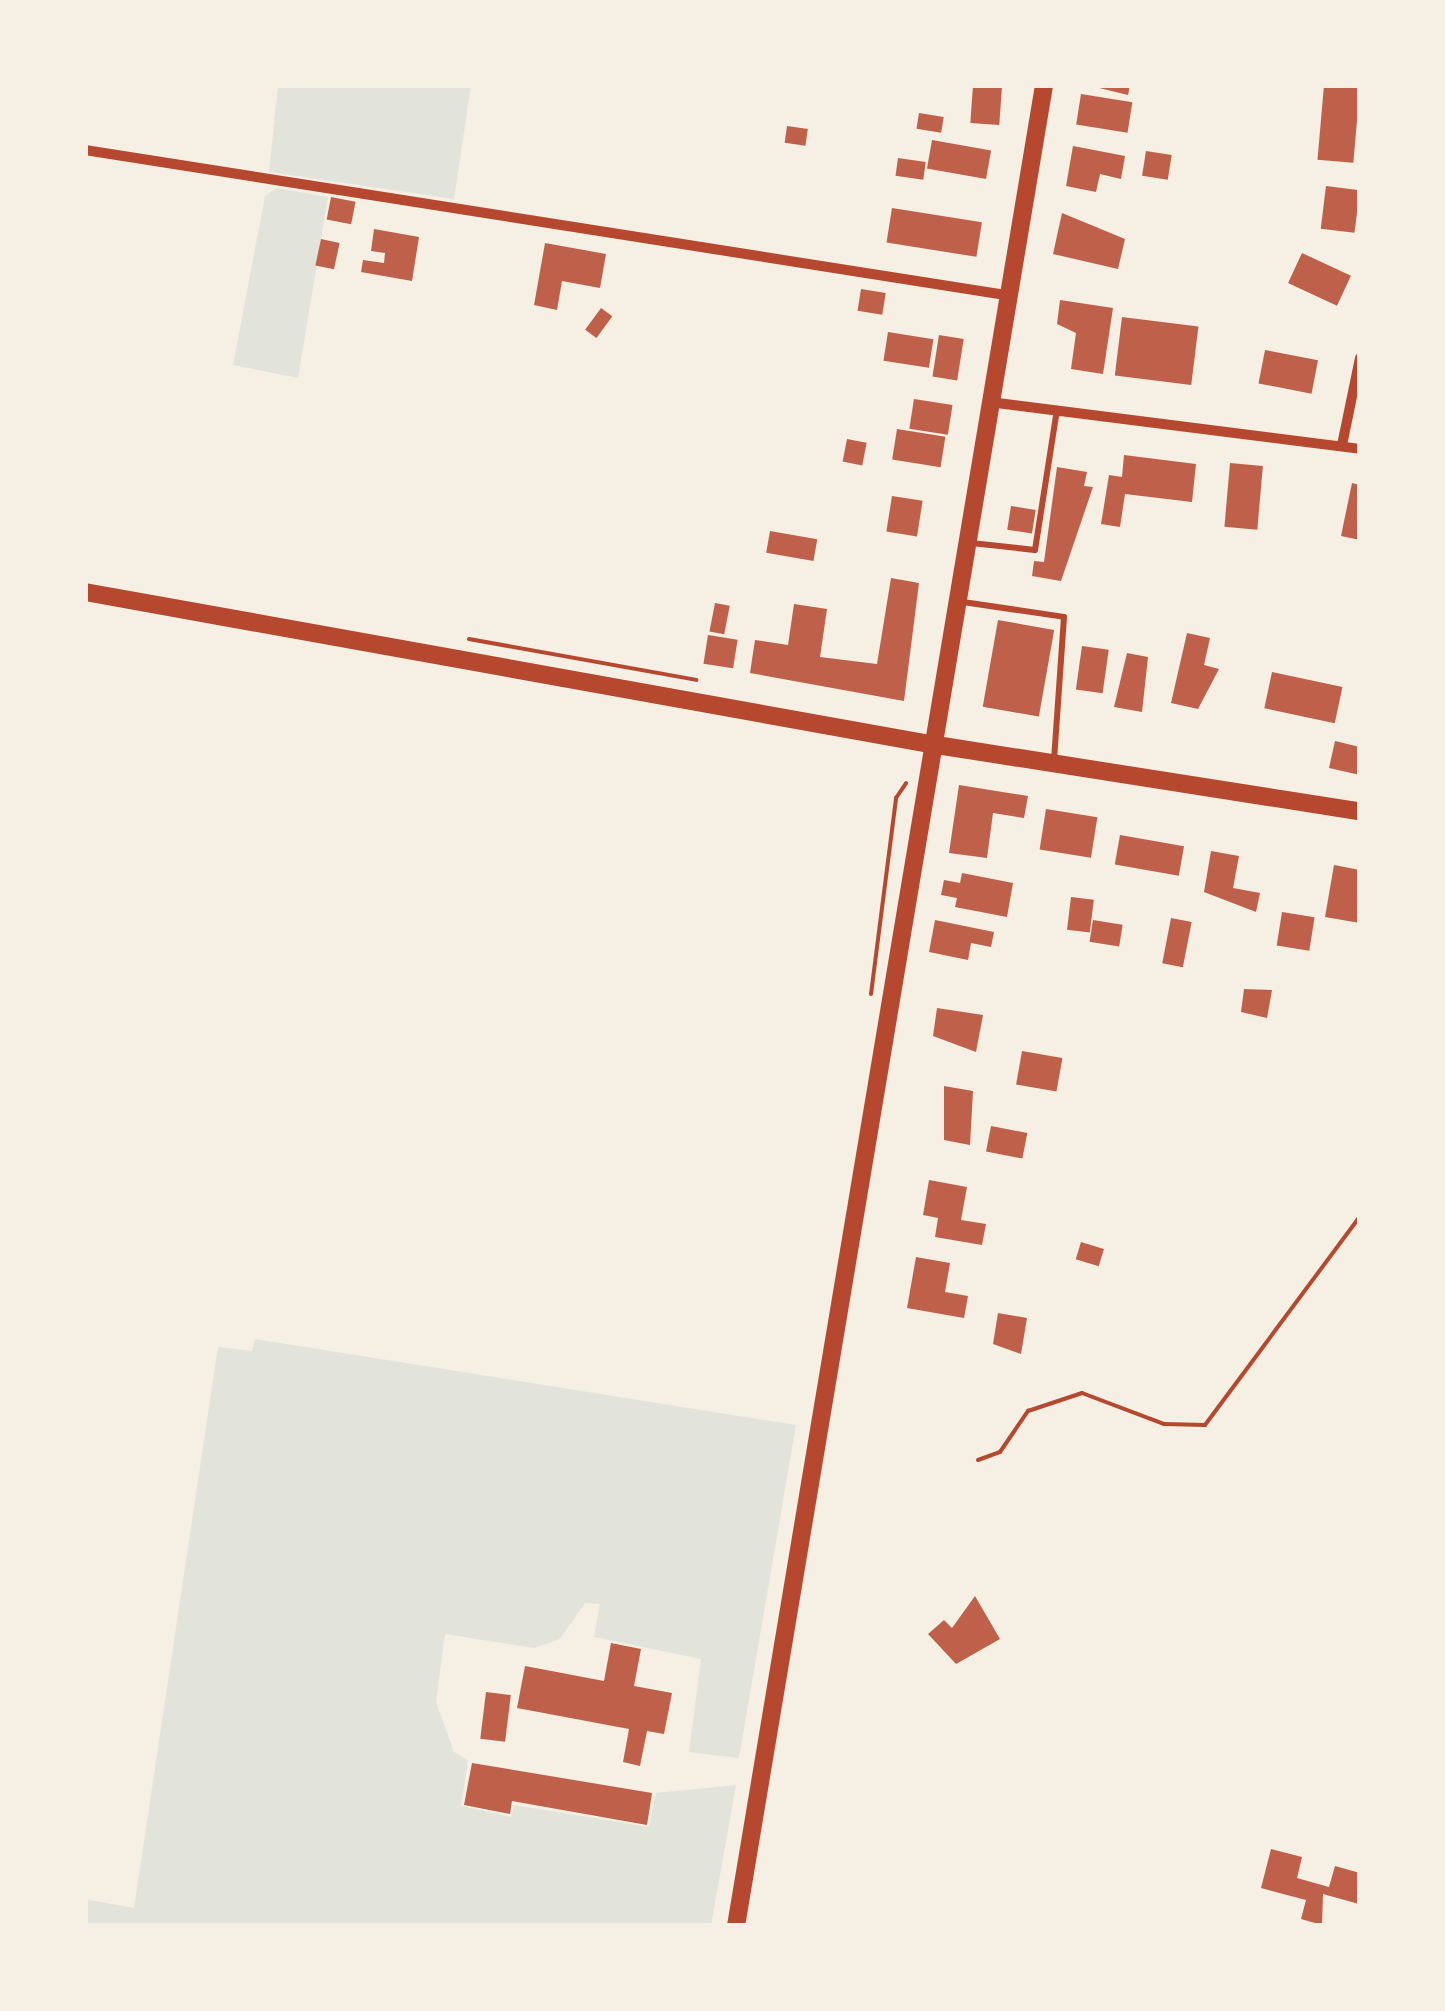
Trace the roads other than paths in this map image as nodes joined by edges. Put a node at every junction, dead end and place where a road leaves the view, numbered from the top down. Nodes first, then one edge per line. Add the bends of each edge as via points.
1 (1044, 85) edge
2 (85, 150) edge
3 (1006, 295) junction
4 (1360, 358) edge
5 (988, 402) junction
6 (1057, 408) junction
7 (1342, 445) junction
8 (1360, 449) edge
9 (964, 542) junction
10 (85, 592) edge
11 (954, 601) junction
12 (930, 744) junction
13 (1054, 762) junction
14 (1360, 811) edge
15 (736, 1926) edge

1 - 3 main road
2 - 3 street
3 - 5 main road
4 - 7 street
5 - 6 street
5 - 9 main road
6 - 7 street
6 - 9 lane via 1035,550
7 - 8 street
9 - 11 main road
10 - 12 main road
11 - 12 main road
11 - 13 lane via 1064,618
12 - 13 main road
12 - 15 main road
13 - 14 main road

